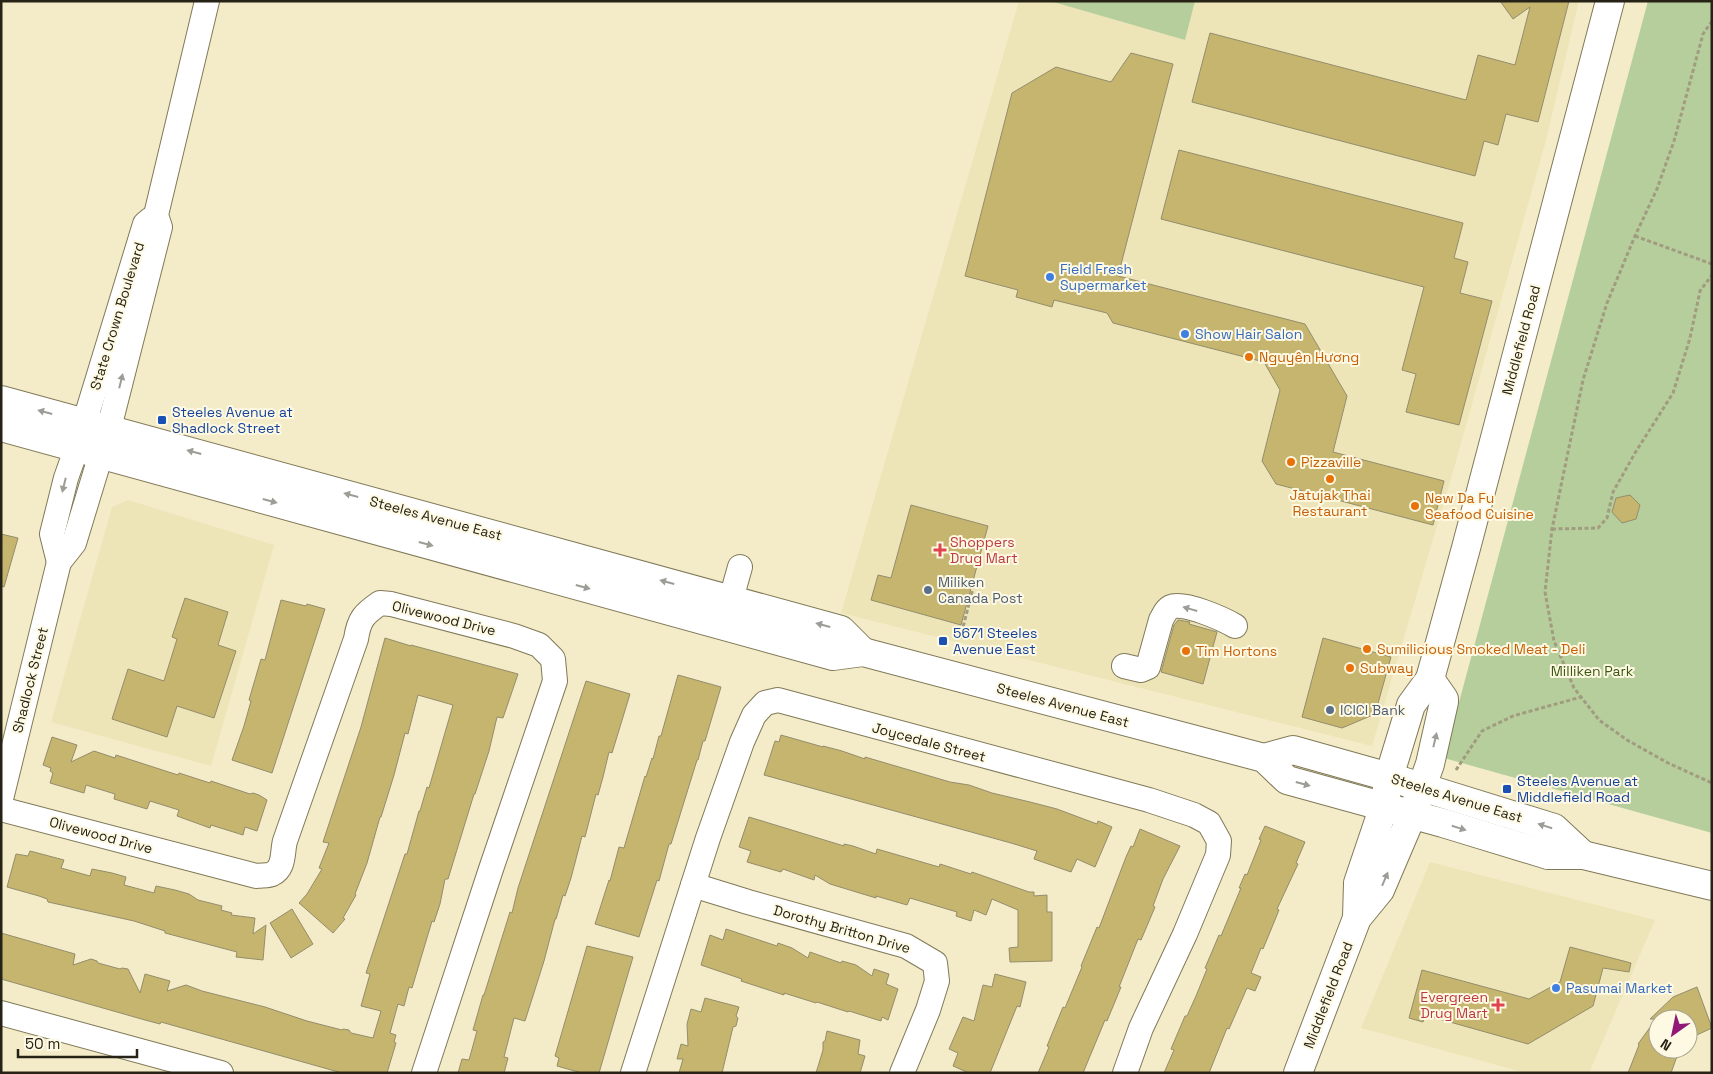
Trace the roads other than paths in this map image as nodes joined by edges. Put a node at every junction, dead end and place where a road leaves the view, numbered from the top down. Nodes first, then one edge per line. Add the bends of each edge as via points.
1 (208, 1) edge
2 (1610, 1) edge
3 (1, 400) edge
4 (1, 427) edge
5 (93, 438) junction
6 (740, 567) dead end
7 (731, 600) junction
8 (724, 626) junction
9 (1235, 626) dead end
10 (863, 652) junction
11 (1124, 666) dead end
12 (1430, 679) junction
13 (1264, 758) junction
14 (1389, 776) junction
15 (1422, 787) junction
16 (1, 799) edge
17 (1384, 806) junction
18 (1, 809) edge
19 (1412, 815) junction
20 (1583, 855) junction
21 (693, 885) junction
22 (1712, 886) edge
23 (1357, 918) junction
24 (1, 1013) edge
25 (221, 1073) edge
26 (424, 1073) edge
27 (634, 1073) edge
28 (902, 1073) edge
29 (1125, 1073) edge
30 (1298, 1073) edge

1 - 5 street, State Crown Boulevard via 156,215 160,227
2 - 12 main road, Middlefield Road
5 -> 3 main road, Steeles Avenue East
4 - 5 main road, Steeles Avenue East
7 -> 5 main road, Steeles Avenue East
5 -> 8 main road, Steeles Avenue East
5 - 16 street, Shadlock Street via 66,478 52,534 59,562
6 - 7 street
7 - 8 street
10 -> 7 main road, Steeles Avenue East via 841,630
8 - 10 main road, Steeles Avenue East via 833,656
9 -> 11 street via 1221,618 1183,606 1172,606 1161,620 1148,667 1141,670
10 - 13 main road, Steeles Avenue East
12 - 14 main road, Middlefield Road via 1411,705
15 -> 12 main road, Middlefield Road via 1444,702
13 - 14 main road, Steeles Avenue East via 1293,750
13 -> 17 main road, Steeles Avenue East via 1288,780
14 - 15 main road, Steeles Avenue East
14 - 17 main road, Middlefield Road
15 - 19 main road, Middlefield Road
20 -> 15 main road, Steeles Avenue East via 1554,828
17 - 19 main road, Steeles Avenue East
17 - 23 main road, Middlefield Road via 1358,883
18 - 26 street, Olivewood Drive via 256,876 271,875 282,862 285,841 364,615 380,603 391,604 540,645 553,659 555,682
19 -> 20 main road, Steeles Avenue East via 1548,855
23 -> 19 main road, Middlefield Road via 1380,890
20 - 22 main road, Steeles Avenue East
21 - 27 street, Joycedale Street
21 - 28 street, Dorothy Britton Drive via 906,946 935,962 937,981
21 - 29 street, Joycedale Street via 750,724 765,703 778,700 1194,815 1209,823 1216,834 1218,855
23 - 30 main road, Middlefield Road
24 - 25 street

